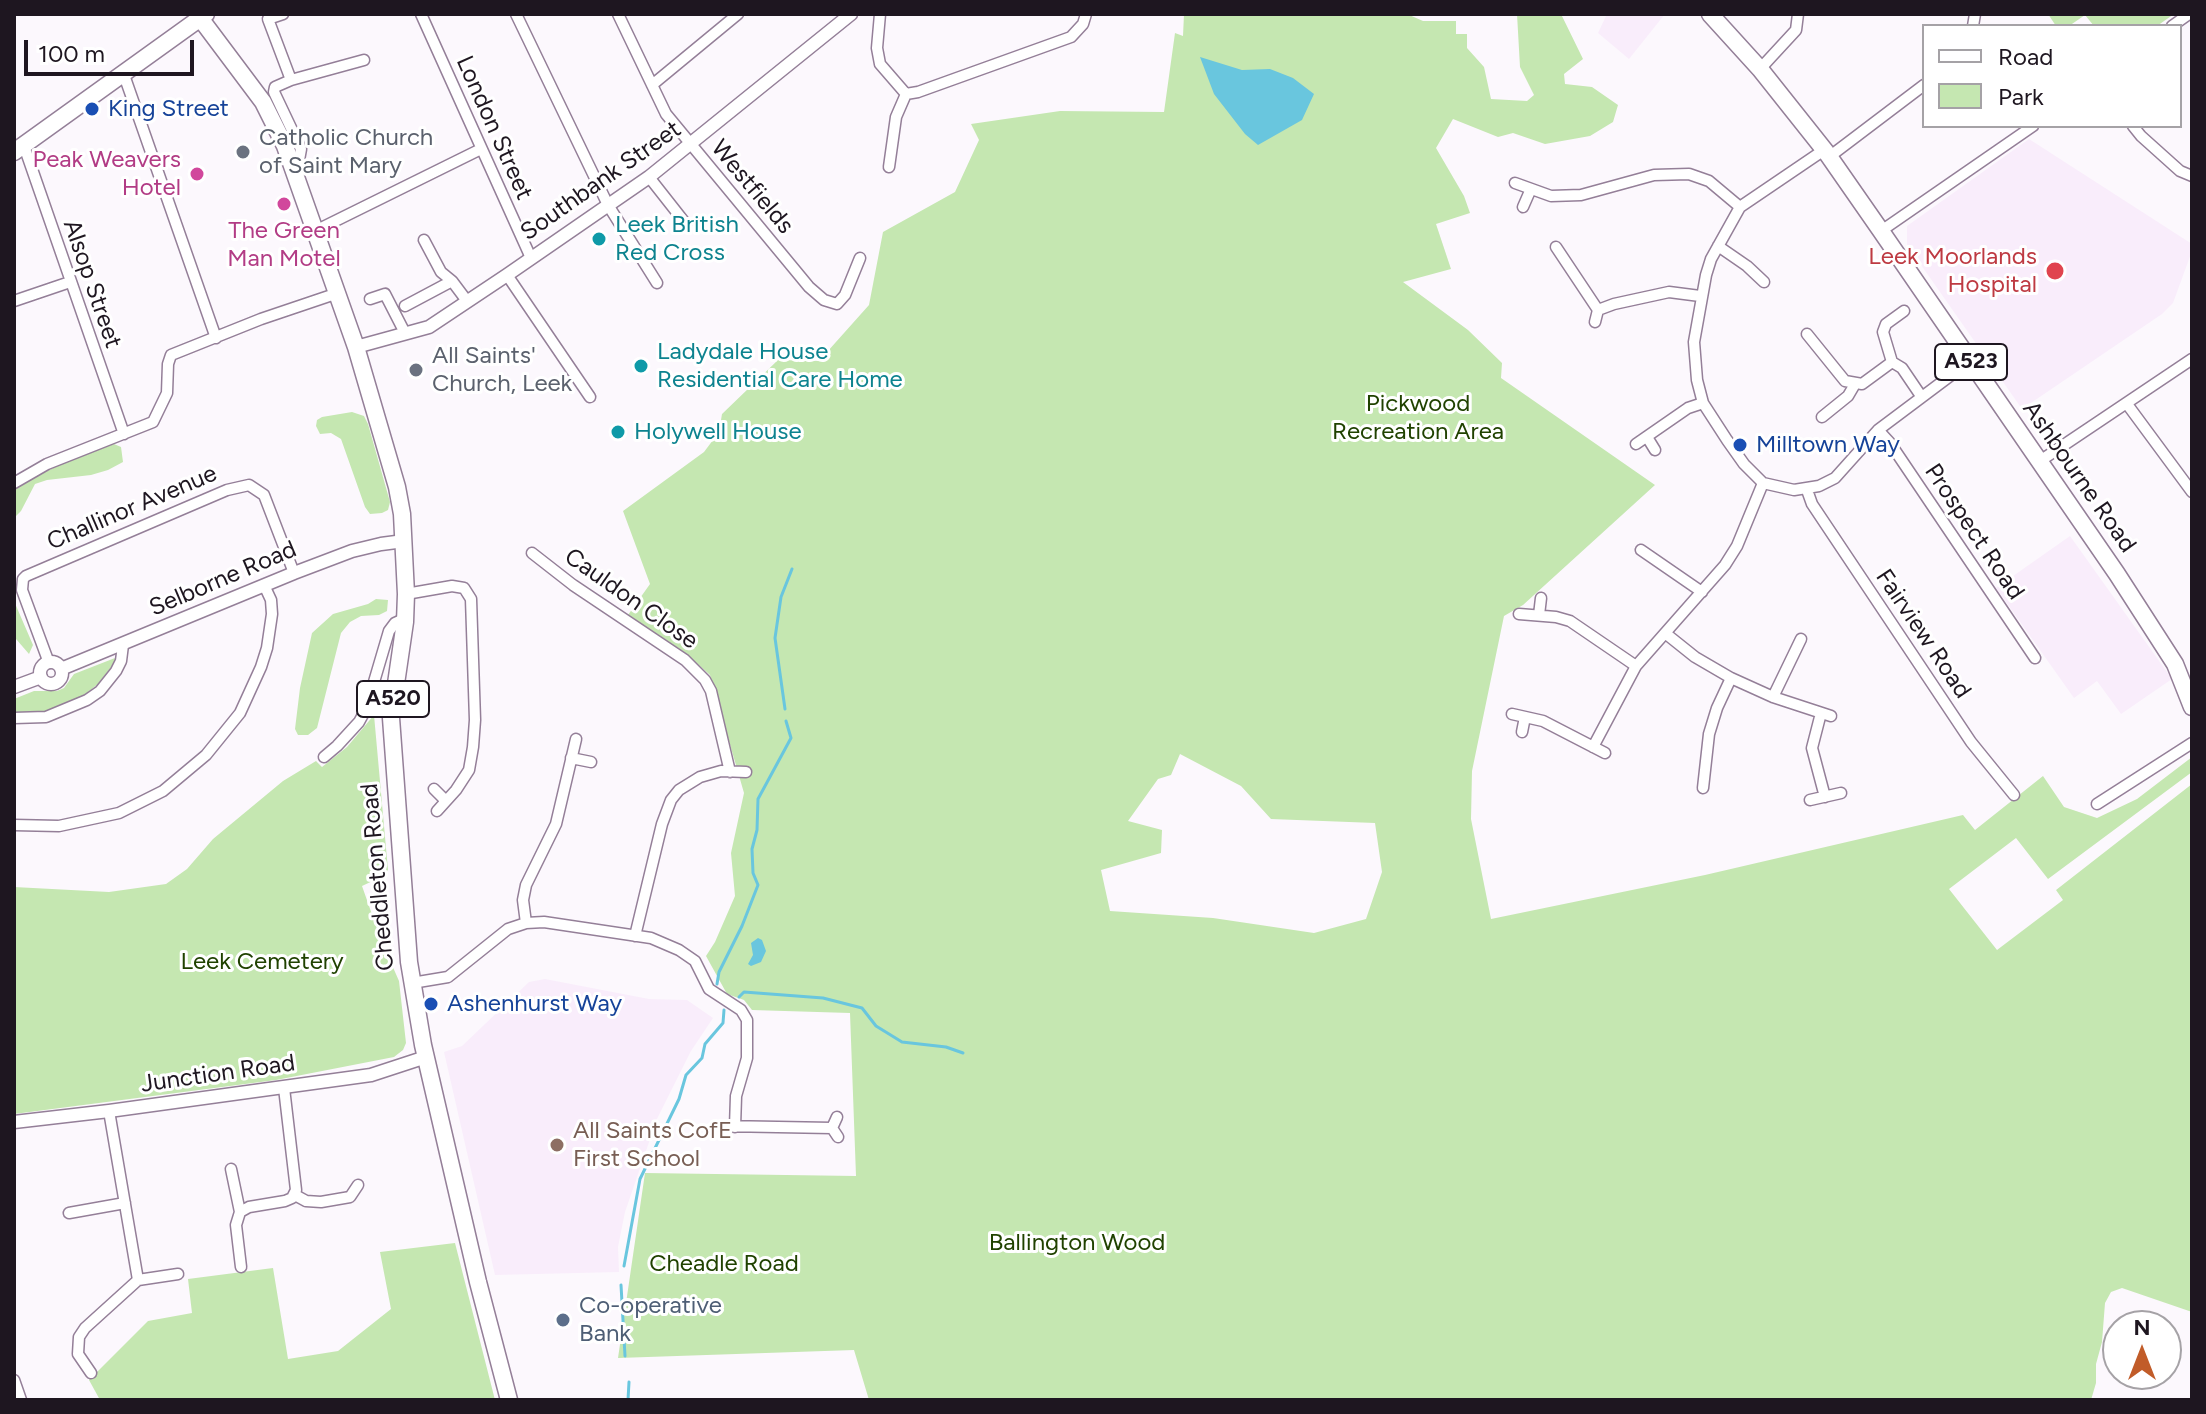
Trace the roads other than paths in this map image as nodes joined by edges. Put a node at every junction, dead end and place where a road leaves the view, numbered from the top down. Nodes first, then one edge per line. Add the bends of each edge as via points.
1 (283, 14) edge
2 (421, 14) edge
3 (516, 14) edge
4 (618, 14) edge
5 (738, 14) edge
6 (851, 14) edge
7 (880, 14) edge
8 (1086, 14) edge
9 (1710, 14) edge
10 (1798, 14) edge
11 (200, 15) edge
12 (364, 60) dead end
13 (1760, 69) junction
14 (124, 75) junction
15 (291, 80) junction
16 (652, 85) junction
17 (1922, 86) edge
18 (906, 94) junction
19 (2030, 128) edge
20 (2135, 128) edge
21 (692, 145) junction
22 (19, 149) edge
23 (481, 149) junction
24 (1826, 153) junction
25 (292, 163) junction
26 (889, 167) dead end
27 (2192, 176) edge
28 (649, 177) junction
29 (1515, 183) dead end
30 (1530, 191) junction
31 (608, 205) junction
32 (1523, 207) dead end
33 (1740, 207) junction
34 (686, 224) dead end
35 (315, 231) junction
36 (1881, 231) junction
37 (424, 240) dead end
38 (1718, 246) junction
39 (1563, 252) dead end
40 (531, 258) junction
41 (860, 258) dead end
42 (507, 275) junction
43 (452, 281) junction
44 (70, 282) junction
45 (1763, 282) dead end
46 (657, 283) dead end
47 (338, 293) junction
48 (1700, 296) junction
49 (370, 299) dead end
50 (14, 301) edge
51 (467, 301) junction
52 (405, 306) dead end
53 (1598, 310) junction
54 (1904, 311) dead end
55 (1595, 322) dead end
56 (405, 333) junction
57 (1807, 334) dead end
58 (1825, 336) dead end
59 (216, 338) junction
60 (1815, 344) junction
61 (356, 347) junction
62 (2192, 359) edge
63 (1970, 361) junction
64 (1892, 362) junction
65 (1855, 384) junction
66 (1921, 396) junction
67 (590, 397) dead end
68 (1703, 403) junction
69 (2127, 404) junction
70 (1822, 417) dead end
71 (1878, 430) junction
72 (124, 434) junction
73 (1647, 437) junction
74 (1636, 444) dead end
75 (1655, 450) dead end
76 (2040, 461) junction
77 (14, 483) edge
78 (1763, 483) junction
79 (1807, 490) junction
80 (2192, 492) edge
81 (404, 541) junction
82 (1641, 550) dead end
83 (532, 553) dead end
84 (1651, 558) junction
85 (1645, 568) dead end
86 (294, 573) junction
87 (264, 585) junction
88 (1702, 592) junction
89 (406, 594) junction
90 (1541, 598) dead end
91 (1519, 614) dead end
92 (1539, 615) junction
93 (406, 618) junction
94 (1665, 633) junction
95 (123, 645) junction
96 (1801, 647) dead end
97 (2035, 658) dead end
98 (55, 666) junction
99 (1636, 666) junction
100 (2186, 671) edge
101 (41, 677) junction
102 (1731, 678) junction
103 (14, 687) edge
104 (1773, 697) junction
105 (2192, 706) edge
106 (1512, 714) dead end
107 (1525, 717) junction
108 (14, 718) edge
109 (1522, 732) dead end
110 (576, 739) dead end
111 (2192, 743) edge
112 (1593, 747) junction
113 (1605, 753) dead end
114 (324, 757) dead end
115 (571, 758) junction
116 (591, 762) dead end
117 (730, 772) junction
118 (746, 772) dead end
119 (1703, 774) junction
120 (1717, 774) dead end
121 (1703, 788) dead end
122 (434, 789) dead end
123 (1841, 793) dead end
124 (2014, 795) dead end
125 (1825, 797) junction
126 (1810, 800) dead end
127 (446, 801) junction
128 (2097, 804) dead end
129 (437, 811) dead end
130 (14, 825) edge
131 (526, 923) junction
132 (635, 936) junction
133 (412, 983) junction
134 (426, 1057) junction
135 (284, 1088) junction
136 (109, 1111) junction
137 (837, 1117) dead end
138 (14, 1122) edge
139 (231, 1169) dead end
140 (358, 1185) dead end
141 (295, 1195) junction
142 (125, 1203) junction
143 (240, 1212) junction
144 (69, 1213) dead end
145 (241, 1267) dead end
146 (178, 1274) dead end
147 (138, 1280) junction
148 (91, 1373) dead end
149 (14, 1380) edge
150 (21, 1400) edge
151 (509, 1400) edge

1 - 15 street via 268,19
2 - 23 street, London Street
3 - 31 street
4 - 16 street, Westfields
5 - 16 street
6 - 21 street, Southbank Street
7 - 18 street via 880,64
8 - 18 street via 1071,37
9 - 13 highway, Ashbourne Road / A523
10 - 13 street via 1796,30
11 - 14 highway
11 - 25 highway, A520 via 263,102
12 - 15 street
13 - 24 highway, Ashbourne Road / A523
14 - 22 highway
14 - 59 street
15 - 25 street via 274,92 301,149 299,160
16 - 21 street, Westfields via 666,114
17 - 24 street
18 - 26 street via 896,117
19 - 36 street
20 - 27 street
21 - 28 street, Southbank Street
21 - 41 street, Westfields via 824,300 841,301
22 - 44 street, Alsop Street
23 - 35 street
23 - 40 street, London Street
24 - 33 street
24 - 36 highway, Ashbourne Road / A523
25 - 35 highway, A520
28 - 31 street, Southbank Street
28 - 34 street
29 - 30 street
30 - 32 street
30 - 33 street via 1581,195 1654,175 1689,174 1709,181
31 - 40 street, Southbank Street
31 - 46 street
33 - 38 street
35 - 47 highway, A520
36 - 63 highway, Ashbourne Road / A523
37 - 43 street via 441,272
38 - 45 street
38 - 48 street
39 - 53 street
40 - 42 street, Southbank Street
42 - 51 street, Southbank Street
42 - 67 street
43 - 51 street
43 - 52 street
44 - 50 street
44 - 72 street, Alsop Street
47 - 59 street
47 - 61 highway, A520
48 - 53 street via 1669,292
48 - 68 street via 1694,357
49 - 56 street via 385,294
51 - 56 street, Southbank Street via 429,327
53 - 55 street
54 - 64 street via 1883,332
56 - 61 street, Southbank Street
57 - 60 street
58 - 60 street
59 - 72 street via 171,355 158,417
60 - 65 street via 1837,375
61 - 81 highway, Cheddleton Road / A520 via 397,487
62 - 69 street
63 - 66 street
63 - 76 highway, Ashbourne Road / A523
64 - 65 street via 1870,380
64 - 66 street
65 - 70 street
66 - 71 street
68 - 73 street
68 - 78 street
69 - 76 street
69 - 80 street
71 - 79 street via 1835,478
71 - 97 street, Prospect Road
72 - 77 street
73 - 74 street
73 - 75 street
76 - 100 highway, Ashbourne Road / A523
78 - 79 street
78 - 88 street via 1737,546
79 - 124 street, Fairview Road via 1971,742
81 - 86 street, Selborne Road via 352,551
81 - 89 highway, Cheddleton Road / A520
82 - 84 street
83 - 117 street, Cauldon Close via 685,660 705,680
84 - 85 street
84 - 88 street
86 - 87 street, Selborne Road
86 - 98 street, Challinor Avenue via 264,495 249,485 227,490 23,579 22,590
87 - 95 street, Selborne Road
87 - 130 street via 272,614 261,667 240,713 199,762 163,791 119,813 59,826
88 - 94 street
89 - 93 highway, Cheddleton Road / A520
89 - 127 street via 452,586 464,588 471,599 473,747 469,770
90 - 92 street
91 - 92 street
92 - 99 street via 1570,621
93 - 114 street via 389,631 359,722
93 - 133 highway, Cheddleton Road / A520 via 391,718
94 - 99 street
94 - 102 street
95 - 98 street, Selborne Road
95 - 108 street via 116,671 87,700 46,717
96 - 104 street
98 - 101 street via 42,668
98 - 101 street via 61,676 54,684
99 - 112 street
100 - 105 highway, Ashbourne Road / A523
101 - 103 street
102 - 104 street
102 - 119 street via 1712,722
104 - 125 street via 1826,715 1812,748
106 - 107 street
107 - 109 street
107 - 112 street
110 - 115 street
111 - 128 street
112 - 113 street
115 - 116 street
115 - 131 street via 551,837 526,885
117 - 118 street
117 - 132 street via 691,781 671,800
119 - 120 street
119 - 121 street
122 - 127 street
123 - 125 street
125 - 126 street
127 - 129 street
131 - 132 street
131 - 133 street via 508,929 448,977
132 - 137 street via 651,938 695,961 709,989 747,1020 747,1058 729,1126 835,1132
133 - 134 highway, Cheddleton Road / A520
134 - 135 street, Junction Road via 371,1075
134 - 151 highway, Cheddleton Road / A520
135 - 136 street, Junction Road
135 - 141 street via 298,1184
136 - 138 street, Junction Road
136 - 142 street
139 - 143 street
140 - 141 street via 350,1197 321,1202
141 - 143 street
142 - 144 street
142 - 147 street
143 - 145 street via 236,1225
146 - 147 street
147 - 148 street via 79,1337 78,1354
149 - 150 street

